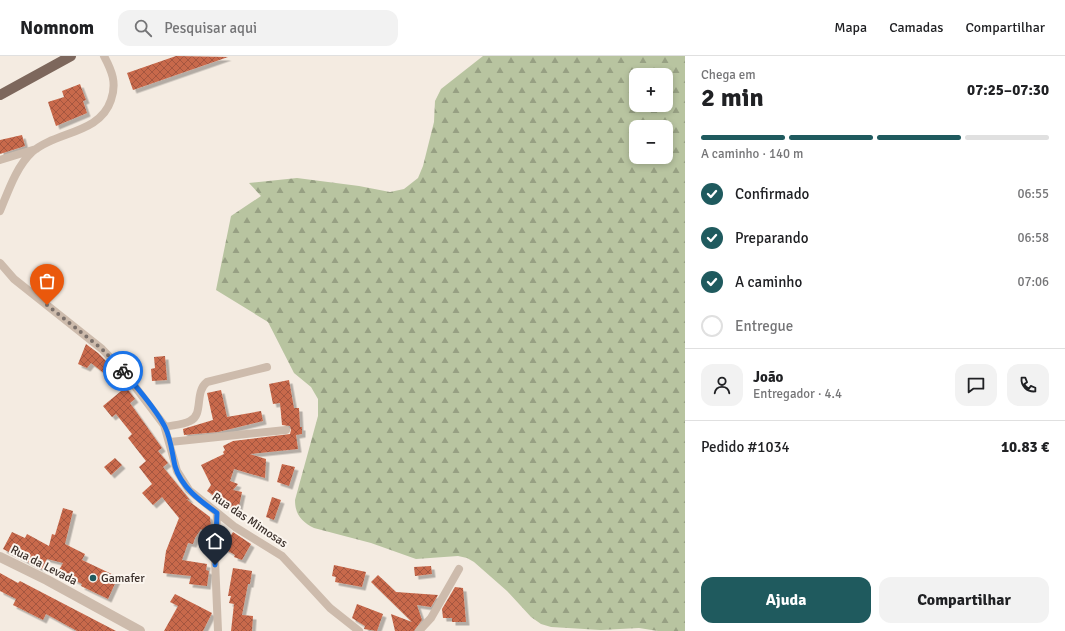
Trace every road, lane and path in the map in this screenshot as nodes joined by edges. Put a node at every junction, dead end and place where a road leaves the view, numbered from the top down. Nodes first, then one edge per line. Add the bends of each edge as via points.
1 (71, 56) edge
2 (104, 56) edge
3 (0, 95) edge
4 (38, 148) junction
5 (0, 160) edge
6 (0, 211) edge
7 (0, 263) edge
8 (267, 367) dead end
9 (165, 427) junction
10 (286, 430) dead end
11 (170, 442) junction
12 (217, 513) junction
13 (0, 557) edge
14 (459, 569) dead end
15 (140, 631) edge
16 (218, 631) edge
17 (359, 631) edge
18 (419, 631) edge

1 - 3 main road
2 - 4 street via 112,73 114,88 104,114 91,124
4 - 5 street
4 - 6 street via 20,168
7 - 9 street, Rua das Mimosas via 14,279 106,354 127,376
8 - 9 street via 207,382 201,390 194,418 188,422
9 - 11 street, Rua das Mimosas
10 - 11 street
11 - 12 street, Rua das Mimosas via 175,466 184,483
12 - 16 street via 215,560
12 - 17 street, Rua das Mimosas via 282,556 330,608
13 - 15 street, Rua da Levada
14 - 18 street via 431,618

